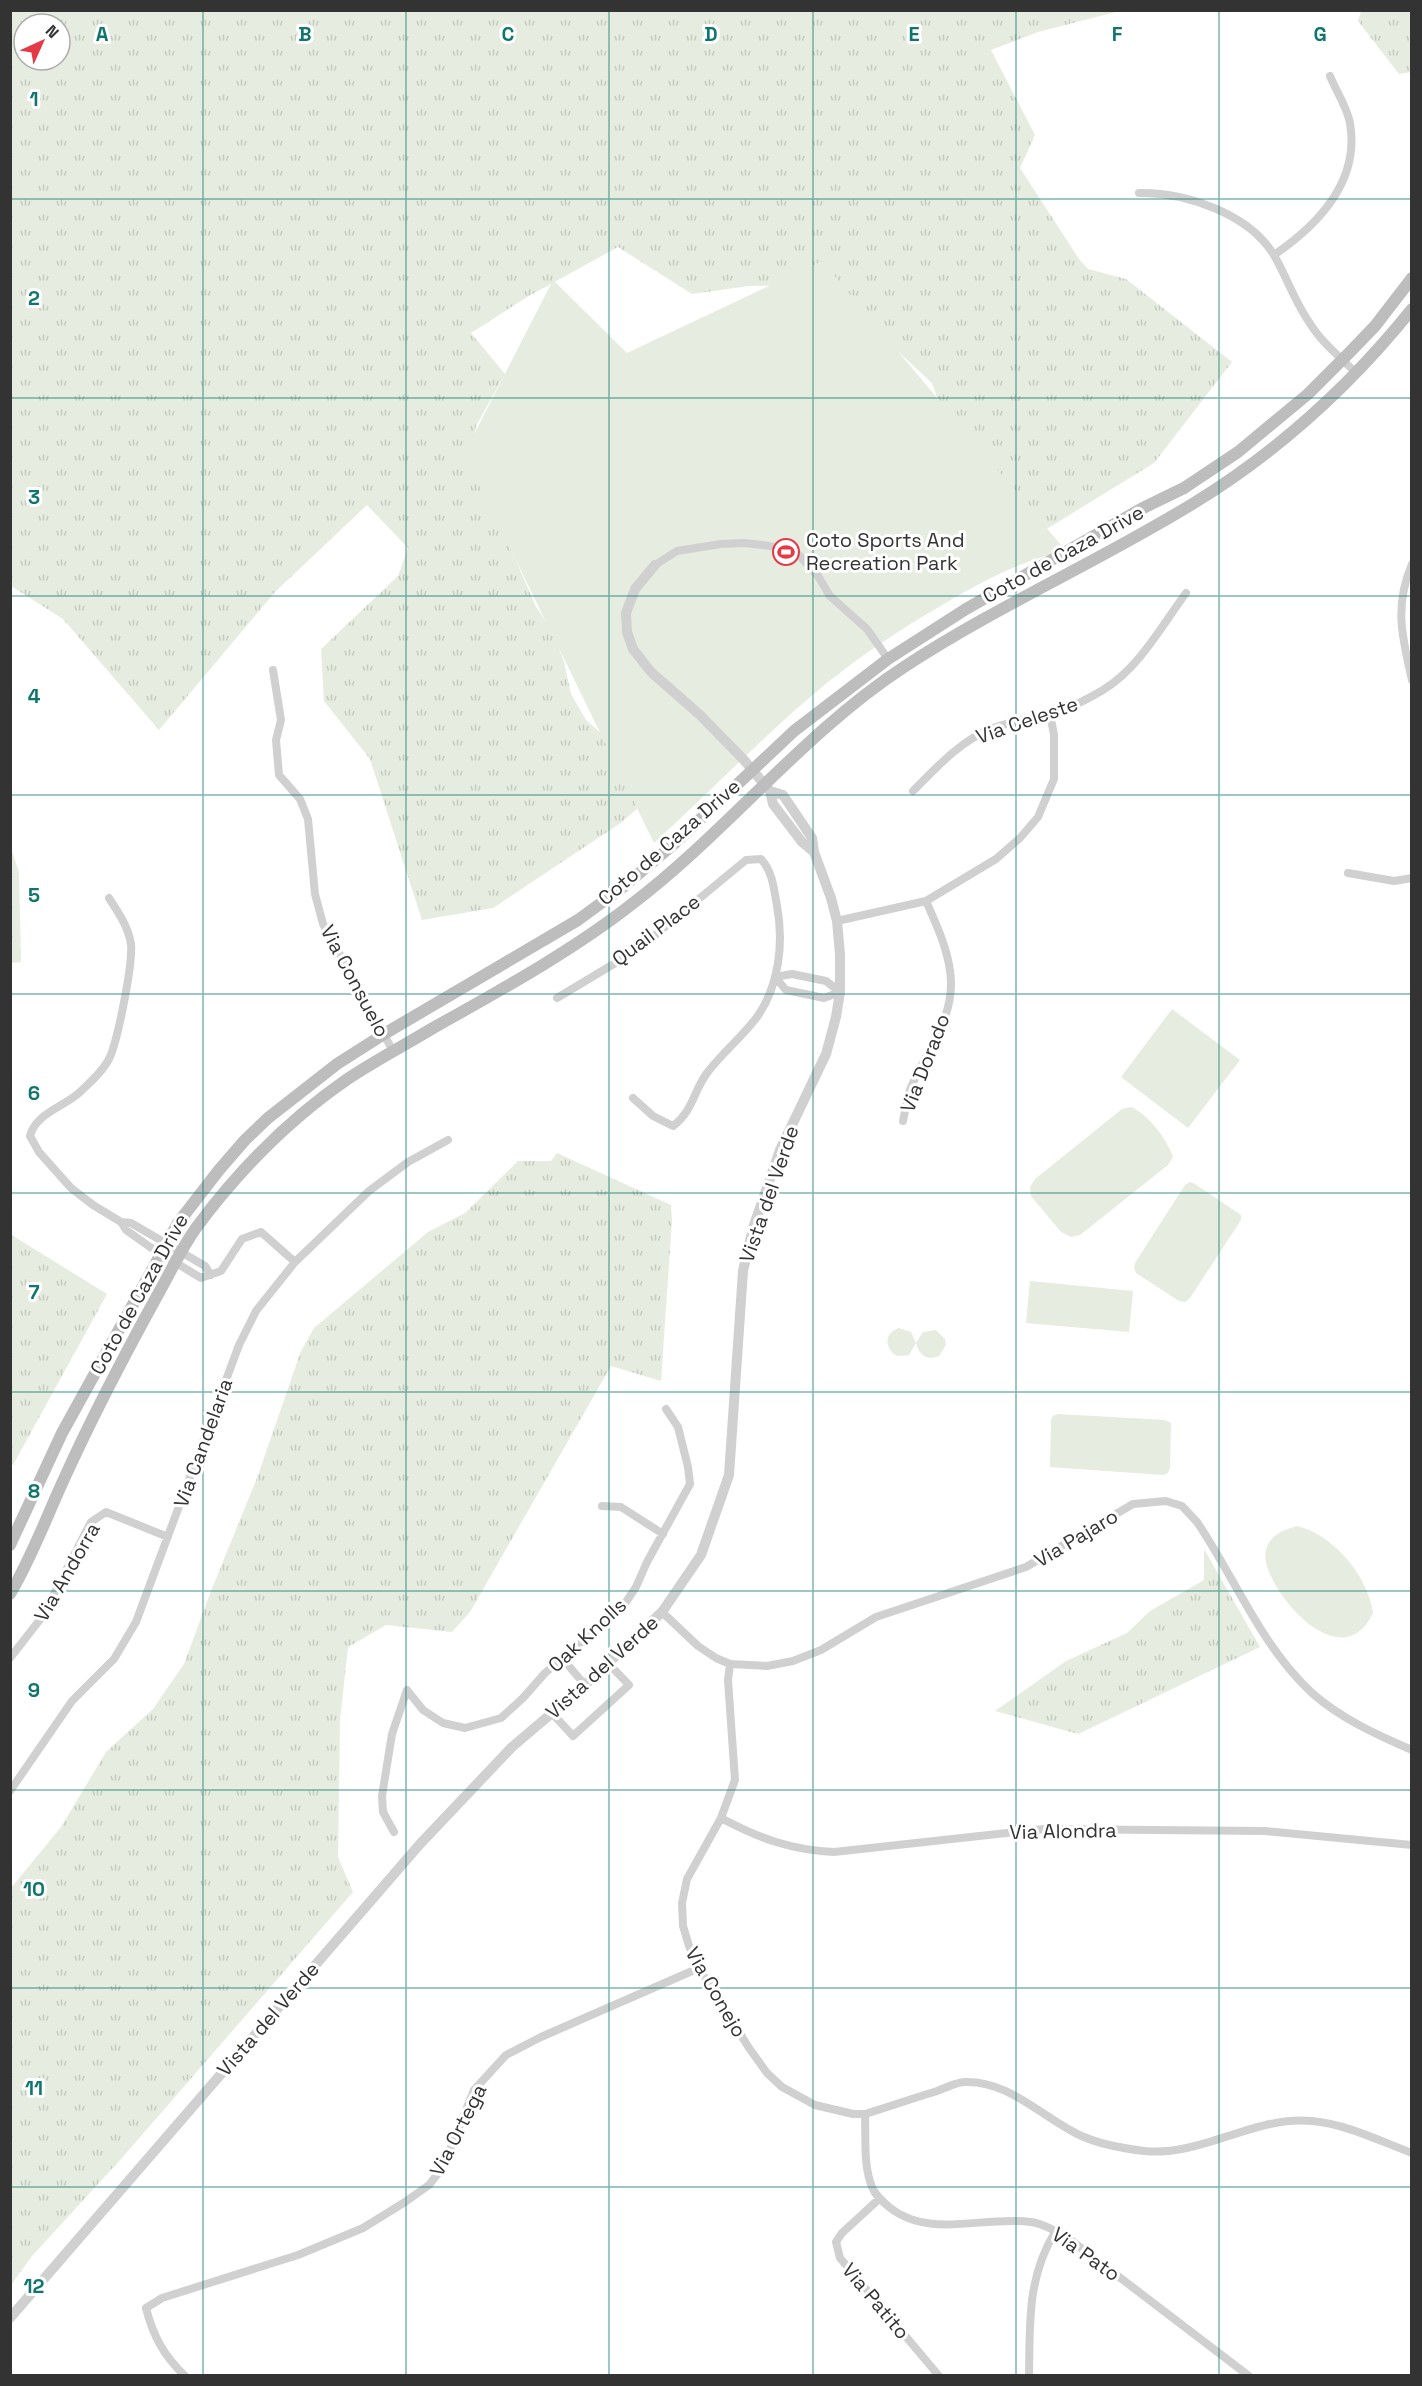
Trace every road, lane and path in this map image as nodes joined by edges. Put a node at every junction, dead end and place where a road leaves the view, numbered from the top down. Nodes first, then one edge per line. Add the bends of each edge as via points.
1 (1330, 76) dead end
2 (1139, 194) dead end
3 (1274, 255) junction
4 (1412, 278) edge
5 (1412, 309) edge
6 (1342, 360) junction
7 (1356, 373) junction
8 (1412, 564) edge
9 (655, 565) joint
10 (1186, 593) dead end
11 (888, 659) junction
12 (273, 670) dead end
13 (1412, 680) edge
14 (1050, 714) junction
15 (753, 770) junction
16 (767, 788) junction
17 (913, 791) dead end
18 (1348, 873) dead end
19 (1412, 878) edge
20 (109, 898) dead end
21 (926, 901) junction
22 (837, 921) junction
23 (775, 977) junction
24 (840, 992) junction
25 (557, 998) dead end
26 (384, 1034) junction
27 (393, 1051) junction
28 (633, 1098) dead end
29 (903, 1121) dead end
30 (448, 1140) dead end
31 (163, 1249) junction
32 (178, 1258) junction
33 (295, 1262) junction
34 (666, 1409) dead end
35 (602, 1506) dead end
36 (663, 1534) junction
37 (168, 1537) junction
38 (10, 1545) edge
39 (10, 1594) edge
40 (662, 1612) junction
41 (10, 1658) edge
42 (562, 1658) junction
43 (608, 1663) junction
44 (730, 1664) junction
45 (585, 1685) junction
46 (552, 1713) junction
47 (1412, 1750) edge
48 (10, 1791) edge
49 (721, 1818) junction
50 (394, 1832) dead end
51 (1412, 1845) edge
52 (699, 1968) junction
53 (865, 2114) junction
54 (1412, 2153) edge
55 (879, 2199) junction
56 (1055, 2232) junction
57 (10, 2318) edge
58 (185, 2376) edge
59 (939, 2376) edge
60 (1029, 2376) edge
61 (1249, 2376) edge

1 - 3 street via 1350,121 1350,152 1344,179 1318,220
2 - 3 street via 1153,193 1226,212 1256,234
3 - 6 street via 1308,322
4 - 6 main road, Coto de Caza Drive via 1375,326
5 - 7 main road, Coto de Caza Drive
6 - 7 street
6 - 11 main road, Coto de Caza Drive via 1269,428 1184,488 966,609
7 - 16 main road, Coto de Caza Drive via 1322,407 1248,467 1196,502 962,632 878,685 820,731
8 - 13 street via 1400,613
9 - 11 street via 677,551 721,544 770,546 798,554 830,596 867,629
9 - 15 street, Vista del Verde via 635,589 626,613 633,649 651,672
10 - 14 street, Via Celeste via 1127,671 1105,689
11 - 15 main road, Coto de Caza Drive via 794,731
12 - 26 street, Via Consuelo via 281,720 276,740 279,775 300,799 308,819 315,894 323,924
14 - 17 street, Via Celeste via 990,729 968,741
14 - 21 street via 1054,779 1038,817 996,859
15 - 16 street, Vista del Verde
15 - 26 main road, Coto de Caza Drive via 675,843 578,920
16 - 22 street, Vista del Verde via 772,804 814,852
16 - 27 main road, Coto de Caza Drive via 628,908 519,978
18 - 19 street via 1394,881
20 - 31 street via 124,920 131,944 130,971 109,1057 79,1093 36,1122 30,1136 71,1188 122,1222 131,1223
21 - 22 street
21 - 29 street, Via Dorado via 948,958 951,984 946,1017 910,1090
22 - 24 street, Vista del Verde
23 - 24 street via 792,974 826,981
23 - 24 street via 786,990 824,998
23 - 25 street, Quail Place via 781,927 771,875 761,859 752,858 733,869 654,936
23 - 28 street via 757,1017 706,1075 685,1117 673,1126 653,1116
24 - 40 street, Vista del Verde via 826,1054 780,1150 753,1228 743,1271 729,1474 701,1555
26 - 27 street, Via Consuelo
26 - 31 main road, Coto de Caza Drive via 305,1087 245,1140 197,1196
27 - 32 main road, Coto de Caza Drive via 327,1094 271,1140 232,1182
30 - 33 street, Via Candelaria via 408,1162 369,1191
31 - 32 street
31 - 38 main road, Coto de Caza Drive via 62,1433
32 - 33 street via 201,1278 211,1275 221,1271 242,1239 261,1232
32 - 39 main road, Coto de Caza Drive via 63,1480 31,1557
33 - 37 street, Via Candelaria via 256,1311 239,1345
34 - 36 street, Oak Knolls via 678,1427 690,1484
35 - 36 street via 621,1508
36 - 42 street, Oak Knolls via 622,1608
37 - 41 street, Via Andorra via 106,1512 91,1522 42,1617
37 - 48 street, Via Candelaria via 126,1642 72,1701
40 - 43 street, Vista del Verde
40 - 44 street, Via Pajaro via 698,1646
42 - 45 street
42 - 50 street, Oak Knolls via 501,1718 465,1728 443,1723 423,1710 407,1690 392,1734 382,1796 382,1812
43 - 45 street, Vista del Verde
43 - 46 street via 629,1685 573,1736
44 - 47 street, Via Pajaro via 793,1661 821,1650 876,1617 1026,1568 1133,1504 1166,1501 1182,1506 1197,1522 1263,1633 1313,1694 1346,1717
44 - 49 street, Via Conejo via 735,1779
45 - 46 street, Vista del Verde
46 - 57 street, Vista del Verde via 512,1747 420,1844
49 - 51 street, Via Alondra via 765,1840 806,1851 834,1852 1044,1829 1265,1831
49 - 52 street, Via Conejo via 687,1879 682,1903 686,1936
52 - 53 street, Via Conejo via 749,2048 782,2087 815,2104
52 - 58 street, Via Ortega via 506,2055 474,2090 443,2167 429,2185 363,2228 288,2258 162,2298 146,2308 160,2348
53 - 54 street via 963,2082 1006,2091 1072,2132 1099,2143 1145,2151 1205,2144 1284,2122 1312,2121
53 - 55 street via 867,2169
55 - 56 street, Via Pato via 906,2219 928,2224 1032,2222
55 - 59 street, Via Patito via 836,2242 840,2258
56 - 60 street via 1034,2281
56 - 61 street, Via Pato

